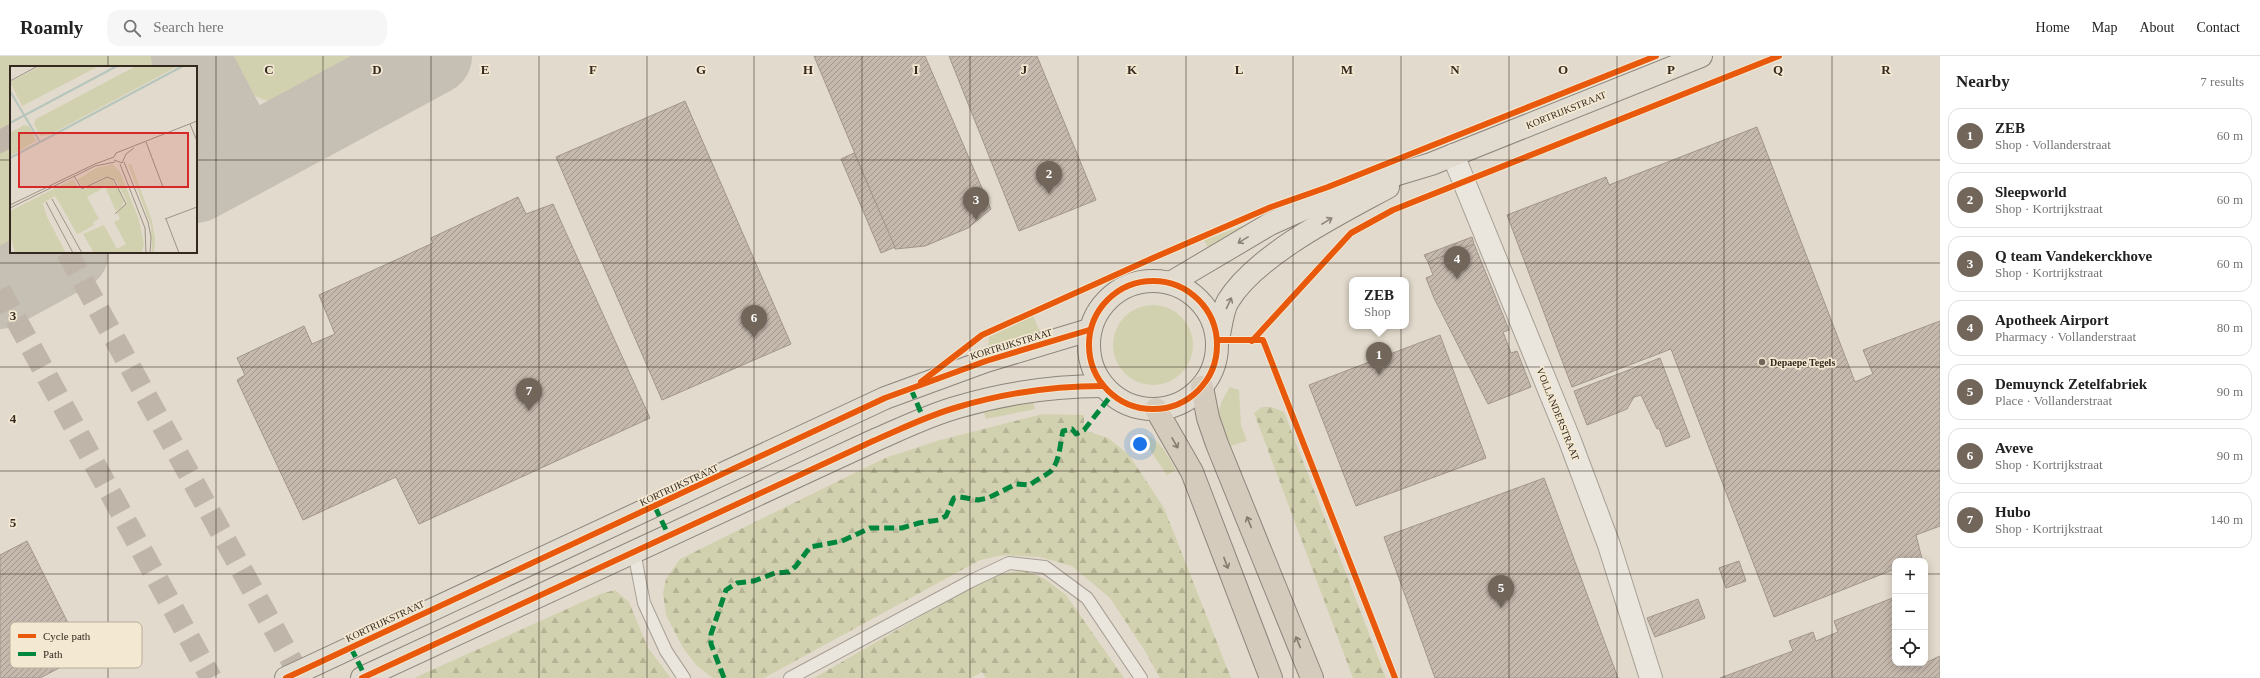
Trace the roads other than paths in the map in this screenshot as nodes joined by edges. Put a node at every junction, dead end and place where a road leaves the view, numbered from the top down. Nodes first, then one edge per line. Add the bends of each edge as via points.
1 (1701, 56) edge
2 (1453, 155) junction
3 (1431, 164) junction
4 (1172, 282) junction
5 (1089, 330) junction
6 (1218, 340) junction
7 (1103, 386) junction
8 (1202, 387) junction
9 (1156, 410) junction
10 (634, 552) junction
11 (286, 678) edge
12 (362, 678) edge
13 (684, 678) edge
14 (790, 678) edge
15 (1141, 678) edge
16 (1270, 678) edge
17 (1312, 678) edge
18 (1651, 678) edge

1 - 2 main road, KORTRIJKSTRAAT
2 - 3 main road, KORTRIJKSTRAAT
2 - 18 street, VOLLANDERSTRAAT via 1570,441 1608,545
3 -> 4 main road, KORTRIJKSTRAAT via 1348,189 1277,221
6 -> 3 main road, KORTRIJKSTRAAT via 1228,302 1251,272 1346,210
4 - 5 main road via 1144,280 1119,290 1100,304
4 - 6 main road via 1195,295 1211,315
5 - 7 main road via 1090,362
5 - 11 main road, KORTRIJKSTRAAT via 986,361 885,398
6 - 8 main road via 1215,365
7 - 9 main road via 1127,404
7 - 10 main road via 1039,389 958,407 873,441
8 - 9 main road via 1181,403
17 -> 8 highway via 1217,444 1208,418
9 -> 16 highway via 1192,472
10 - 12 main road
10 - 13 lane via 644,603 666,651
14 - 15 lane via 1009,563 1045,567 1087,598

